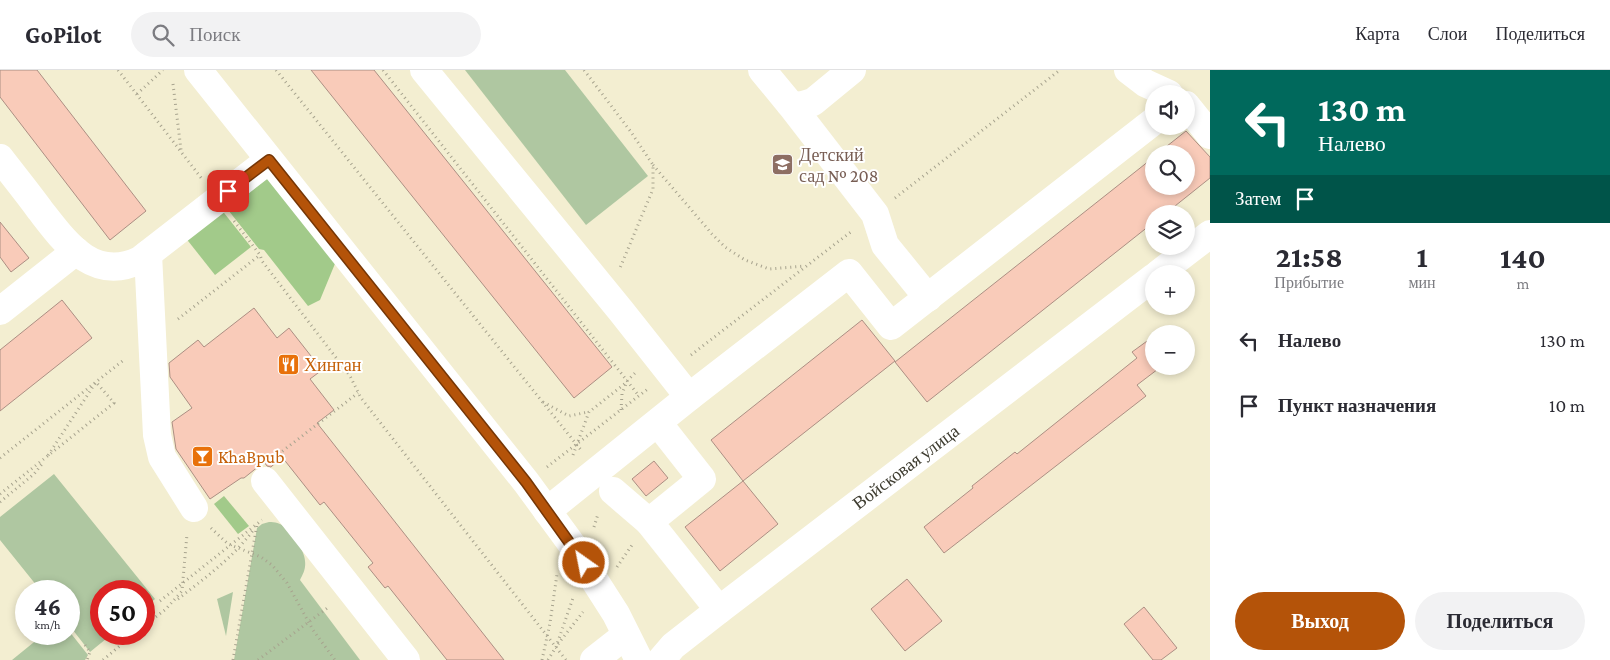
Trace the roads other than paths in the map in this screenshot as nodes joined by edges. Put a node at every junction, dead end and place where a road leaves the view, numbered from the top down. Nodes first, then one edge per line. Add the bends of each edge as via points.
1 (198, 70) edge
2 (424, 70) edge
3 (762, 70) edge
4 (852, 70) edge
5 (1128, 70) edge
6 (1149, 85) edge
7 (790, 104) junction
8 (1195, 117) edge
9 (1145, 127) edge
10 (1210, 135) edge
11 (0, 158) edge
12 (269, 160) junction
13 (1210, 234) edge
14 (76, 251) junction
15 (148, 254) junction
16 (1170, 265) edge
17 (1145, 284) edge
18 (928, 298) junction
19 (0, 312) edge
20 (689, 397) junction
21 (658, 423) junction
22 (272, 472) road end
23 (610, 486) junction
24 (192, 503) road end
25 (547, 511) junction
26 (649, 522) junction
27 (719, 610) junction
28 (621, 624) junction
29 (667, 653) edge
30 (406, 660) edge
31 (594, 660) edge
32 (639, 660) edge

1 - 12 main road
2 - 20 main road
3 - 7 main road
4 - 7 main road via 813,102 800,106
5 - 6 main road
7 - 18 main road via 875,214 885,244
8 - 10 main road
9 - 18 main road
11 - 14 main road via 65,242
12 - 15 main road
12 - 25 main road
13 - 16 main road
14 - 15 main road via 107,267 129,265
14 - 19 main road
15 - 24 main road via 157,435 162,457
17 - 27 main road, Войсковая улица
18 - 20 main road via 891,326 849,273
20 - 21 main road
21 - 23 main road
21 - 26 main road via 702,479
22 - 30 main road
23 - 25 main road
23 - 26 main road
25 - 28 main road
26 - 27 main road
27 - 29 main road, Войсковая улица
28 - 29 main road
28 - 31 main road
28 - 32 main road

